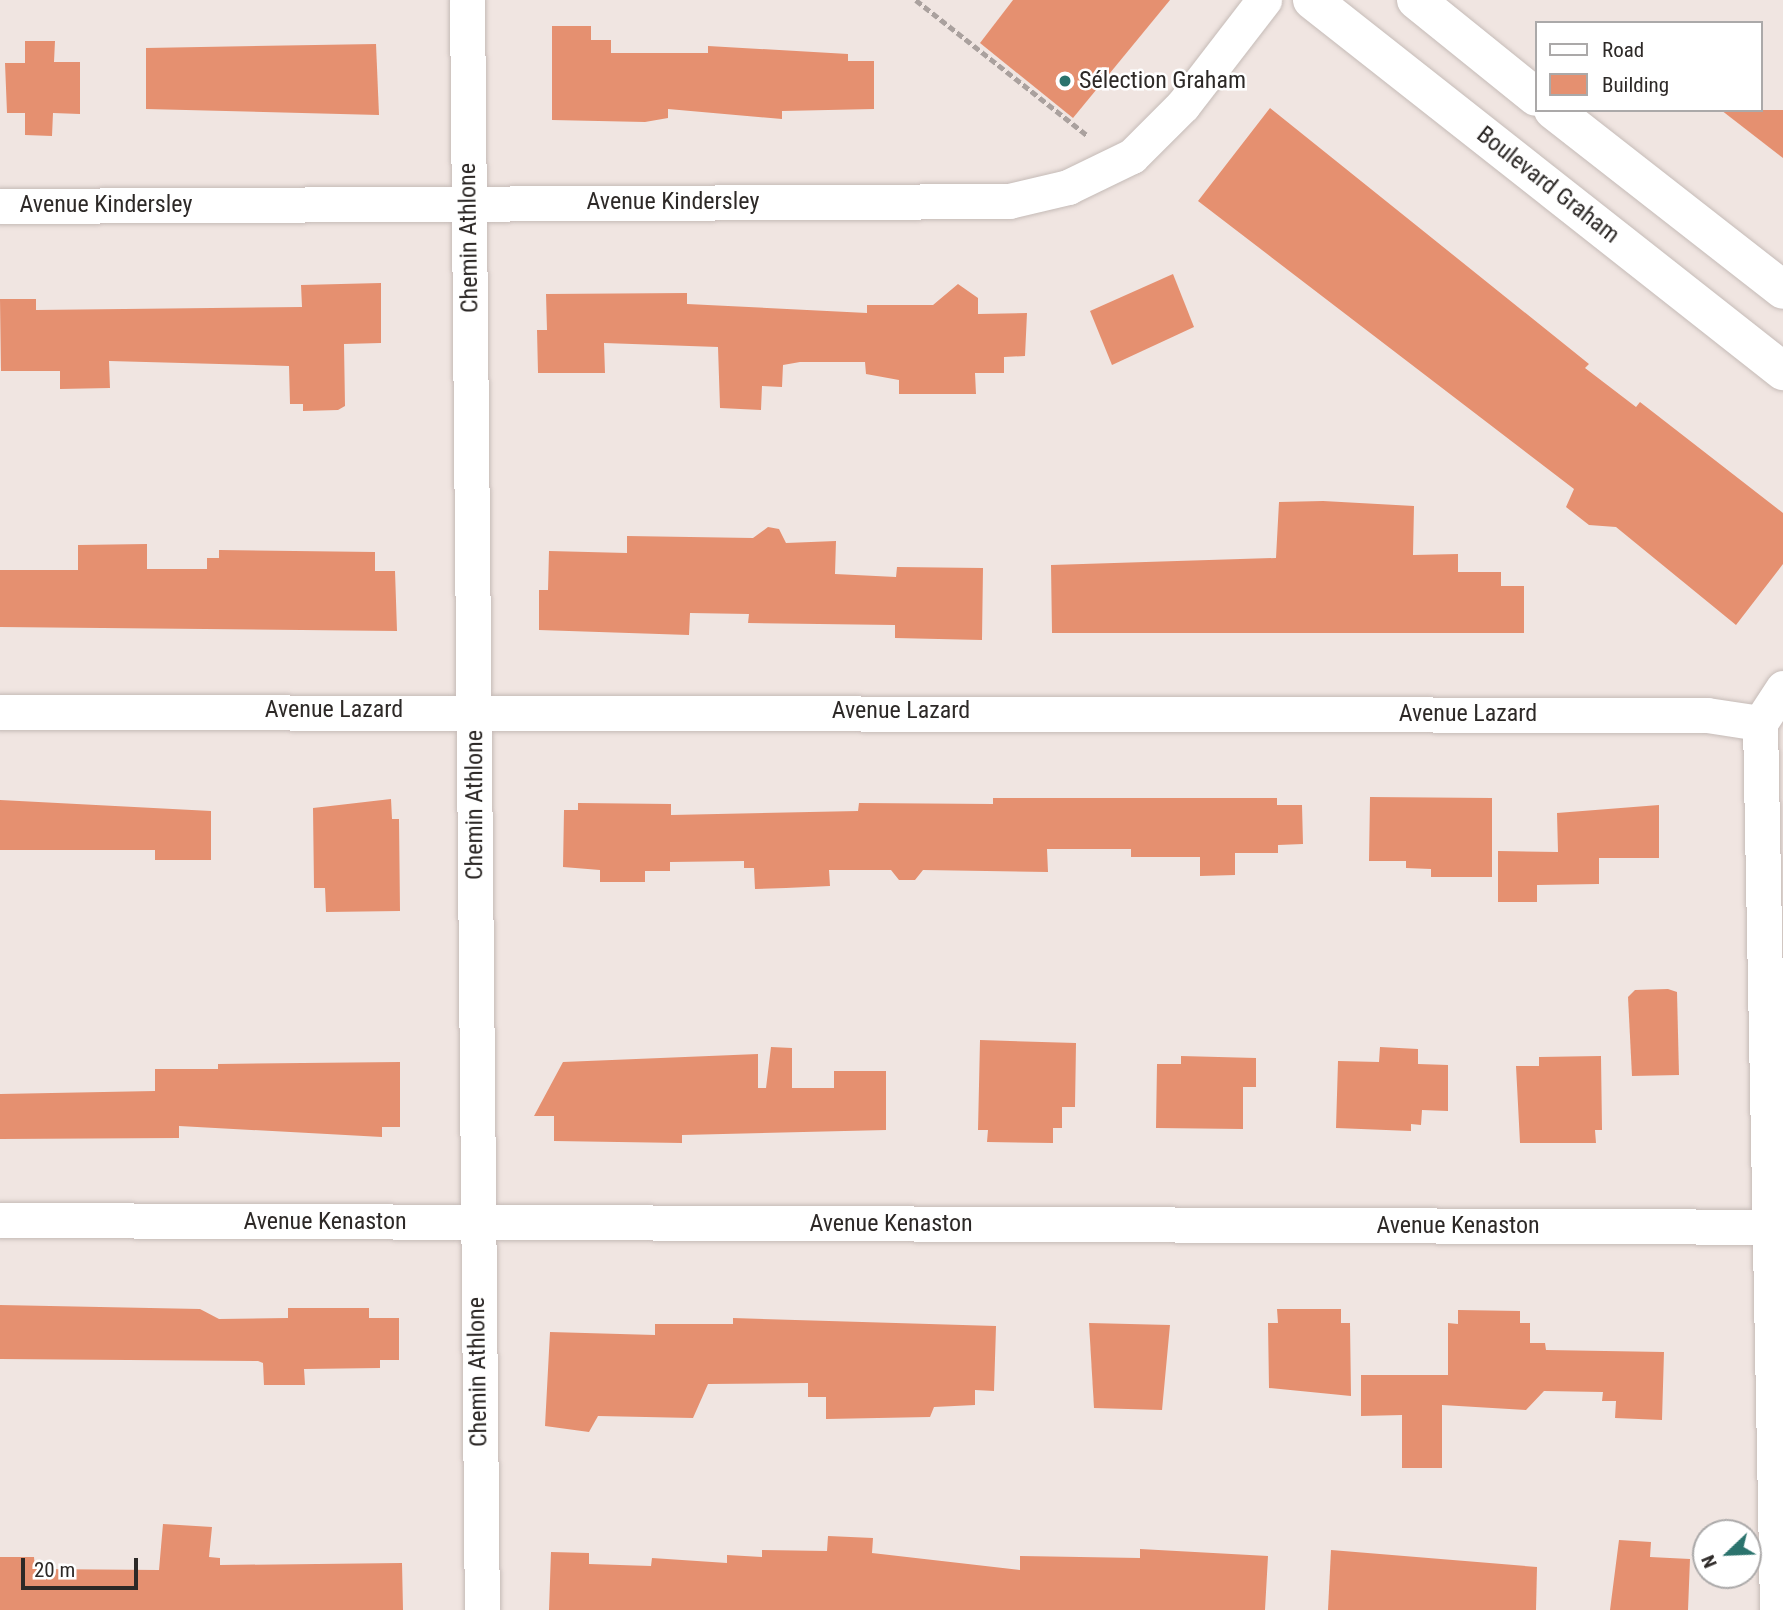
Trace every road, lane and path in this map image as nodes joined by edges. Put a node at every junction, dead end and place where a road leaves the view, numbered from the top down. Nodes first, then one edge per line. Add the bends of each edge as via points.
1 (467, 0) edge
2 (916, 0) edge
3 (1264, 0) edge
4 (1312, 0) edge
5 (1416, 0) edge
6 (1534, 95) edge
7 (1556, 112) edge
8 (1092, 140) dead end
9 (469, 204) junction
10 (0, 206) edge
11 (1783, 290) edge
12 (1783, 371) edge
13 (1783, 688) edge
14 (475, 710) junction
15 (0, 712) edge
16 (1760, 723) junction
17 (0, 1220) edge
18 (475, 1222) junction
19 (1777, 1227) edge
20 (482, 1610) edge
21 (1777, 1610) edge

1 - 9 street, Chemin Athlone
2 - 8 path
3 - 9 street, Avenue Kindersley via 1150,141 1112,168 1041,195 1009,201
4 - 12 street, Boulevard Graham
5 - 6 street
7 - 11 street
9 - 10 street, Avenue Kindersley
9 - 14 street, Chemin Athlone
13 - 16 street
14 - 15 street, Avenue Lazard
14 - 16 street, Avenue Lazard via 1707,715
14 - 18 street, Chemin Athlone
16 - 19 street
17 - 18 street, Avenue Kenaston
18 - 19 street, Avenue Kenaston
18 - 20 street, Chemin Athlone
19 - 21 street

